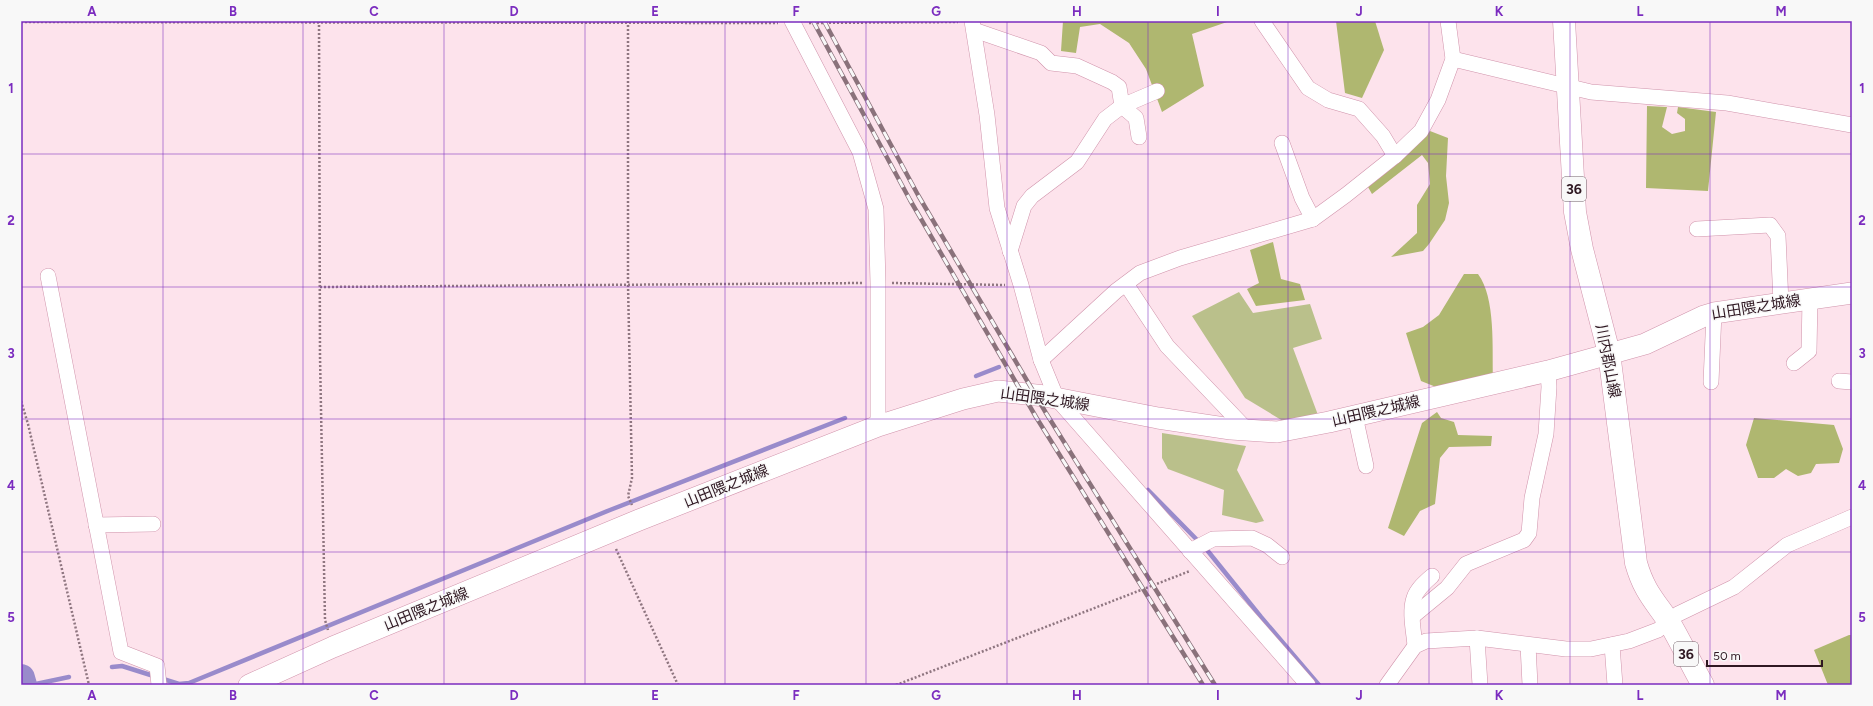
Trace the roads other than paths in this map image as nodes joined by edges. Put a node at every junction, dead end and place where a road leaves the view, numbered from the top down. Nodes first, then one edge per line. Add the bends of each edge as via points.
1 (1262, 21) edge
2 (1448, 21) edge
3 (1564, 21) edge
4 (793, 22) edge
5 (973, 24) edge
6 (1453, 59) junction
7 (1567, 86) junction
8 (1158, 91) dead end
9 (1122, 106) junction
10 (1852, 125) edge
11 (1139, 137) dead end
12 (1282, 143) dead end
13 (1395, 156) junction
14 (1313, 219) junction
15 (1697, 229) dead end
16 (1010, 251) junction
17 (48, 276) dead end
18 (1126, 284) junction
19 (1852, 293) edge
20 (1810, 299) junction
21 (1781, 303) junction
22 (1714, 313) junction
23 (1609, 353) junction
24 (1041, 360) junction
25 (1794, 363) dead end
26 (1548, 370) junction
27 (1711, 382) dead end
28 (1057, 398) junction
29 (1355, 416) junction
30 (878, 426) junction
31 (1247, 430) junction
32 (1366, 466) dead end
33 (1852, 517) edge
34 (153, 524) dead end
35 (96, 525) junction
36 (1198, 546) junction
37 (1282, 557) dead end
38 (1432, 576) dead end
39 (1412, 616) junction
40 (1669, 623) junction
41 (1477, 638) junction
42 (1528, 645) junction
43 (1612, 645) junction
44 (1415, 646) junction
45 (158, 681) edge
46 (249, 685) edge
47 (1308, 685) edge
48 (1387, 685) edge
49 (1480, 685) edge
50 (1530, 685) edge
51 (1615, 685) edge
52 (1703, 685) edge

1 - 13 street via 1308,88 1328,100 1359,109 1383,136
2 - 6 street
3 - 7 main road, 川内郡山線 / 36
4 - 30 street via 860,152 876,209
5 - 9 street via 1041,53 1051,64 1077,66 1112,82 1118,87
5 - 16 street via 987,115 997,208
6 - 7 street
6 - 13 street via 1438,100 1421,131
7 - 10 street via 1591,92 1727,103
7 - 23 main road, 川内郡山線 / 36 via 1575,212
8 - 9 street
9 - 11 street via 1136,118
9 - 16 street via 1105,120 1077,162 1032,196 1024,206
12 - 14 street via 1302,198
13 - 14 street
14 - 18 street via 1180,258 1140,273
15 - 21 street via 1770,225 1778,236
16 - 24 street
17 - 35 street
18 - 24 street
18 - 31 street via 1167,346
19 - 20 main road, 山田隈之城線
20 - 21 main road, 山田隈之城線
20 - 25 street via 1809,351
21 - 22 main road, 山田隈之城線
22 - 23 main road, 山田隈之城線 via 1645,344
22 - 27 street
23 - 26 main road, 山田隈之城線
23 - 40 main road, 川内郡山線 / 36 via 1636,563 1641,580
24 - 28 street
26 - 29 main road, 山田隈之城線
26 - 39 street via 1546,434 1532,498 1529,533 1524,540 1466,564 1447,588
28 - 30 main road, 山田隈之城線 via 998,391 963,398
28 - 31 main road, 山田隈之城線 via 1158,418
28 - 36 street
29 - 31 main road, 山田隈之城線 via 1277,432
29 - 32 street
30 - 46 main road, 山田隈之城線 via 333,647
33 - 40 street via 1787,545 1734,587 1678,614
34 - 35 street
35 - 45 street via 121,652 157,666
36 - 37 street via 1213,539 1252,538 1267,545
36 - 47 street via 1204,566
38 - 39 street via 1421,586 1414,598
39 - 44 street
40 - 43 street via 1629,641
40 - 52 main road, 川内郡山線 / 36
41 - 42 street
41 - 44 street via 1426,641
41 - 49 street
42 - 43 street via 1566,649 1592,649
42 - 50 street
43 - 51 street
44 - 48 street

